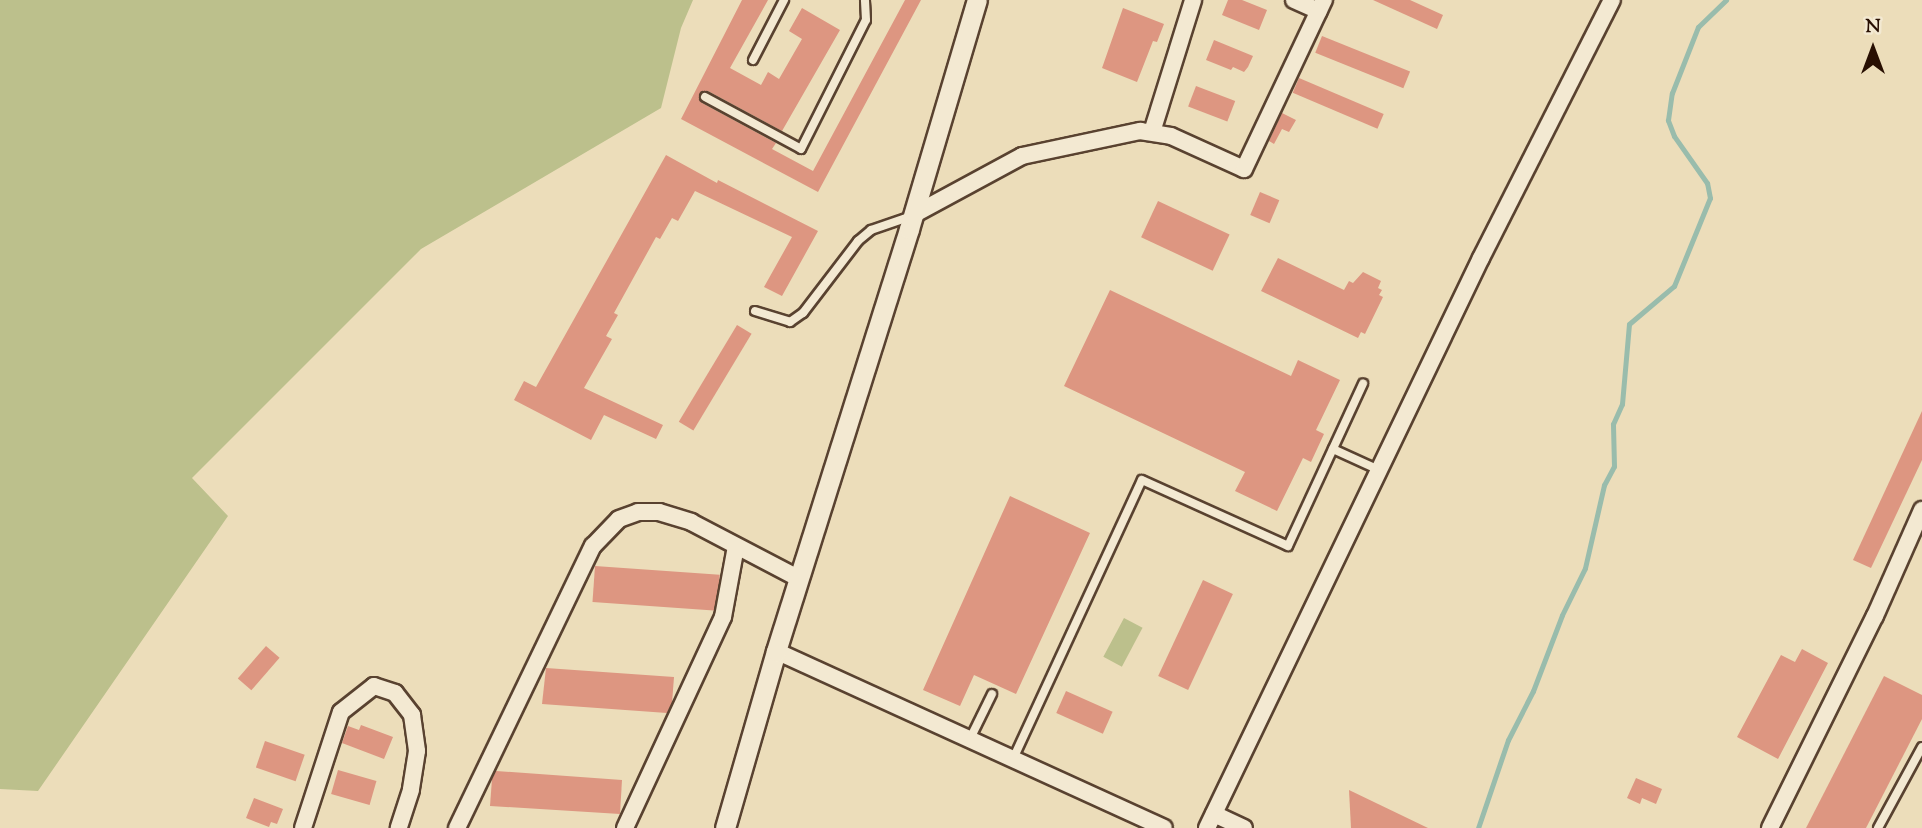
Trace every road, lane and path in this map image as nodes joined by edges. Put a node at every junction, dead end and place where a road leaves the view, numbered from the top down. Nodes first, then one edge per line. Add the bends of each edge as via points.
1 (784, 0) edge
2 (865, 0) edge
3 (977, 0) edge
4 (1193, 0) edge
5 (1294, 0) edge
6 (1612, 0) edge
7 (1321, 5) edge
8 (752, 61) dead end
9 (705, 97) dead end
10 (1152, 132) junction
11 (913, 215) junction
12 (755, 312) dead end
13 (1363, 384) dead end
14 (1333, 449) junction
15 (1381, 471) junction
16 (1922, 510) edge
17 (736, 546) junction
18 (799, 578) junction
19 (776, 651) junction
20 (992, 694) dead end
21 (970, 740) junction
22 (1922, 747) edge
23 (1013, 759) junction
24 (1211, 821) edge
25 (303, 828) edge
26 (398, 828) edge
27 (457, 828) edge
28 (625, 828) edge
29 (724, 828) edge
30 (1164, 828) edge
31 (1244, 828) edge
32 (1770, 828) edge
33 (1878, 828) edge

1 - 8 lane
2 - 9 lane via 866,20 801,149
3 - 11 street
4 - 10 street
5 - 7 street
6 - 15 street via 1481,258
7 - 10 street via 1244,169
10 - 11 street via 1022,156
11 - 12 lane via 871,230 858,241 803,313 790,322
11 - 18 street
13 - 14 lane
14 - 15 lane
14 - 23 lane via 1288,547 1142,480
15 - 24 street
16 - 32 street
17 - 18 street
17 - 27 street via 691,522 659,512 619,519 593,546
17 - 28 street via 723,617
18 - 19 street
19 - 21 street
19 - 29 street
20 - 21 lane
21 - 23 street
22 - 33 lane
23 - 30 street
24 - 31 street
25 - 26 street via 341,712 374,686 395,693 412,715 417,751 411,790

